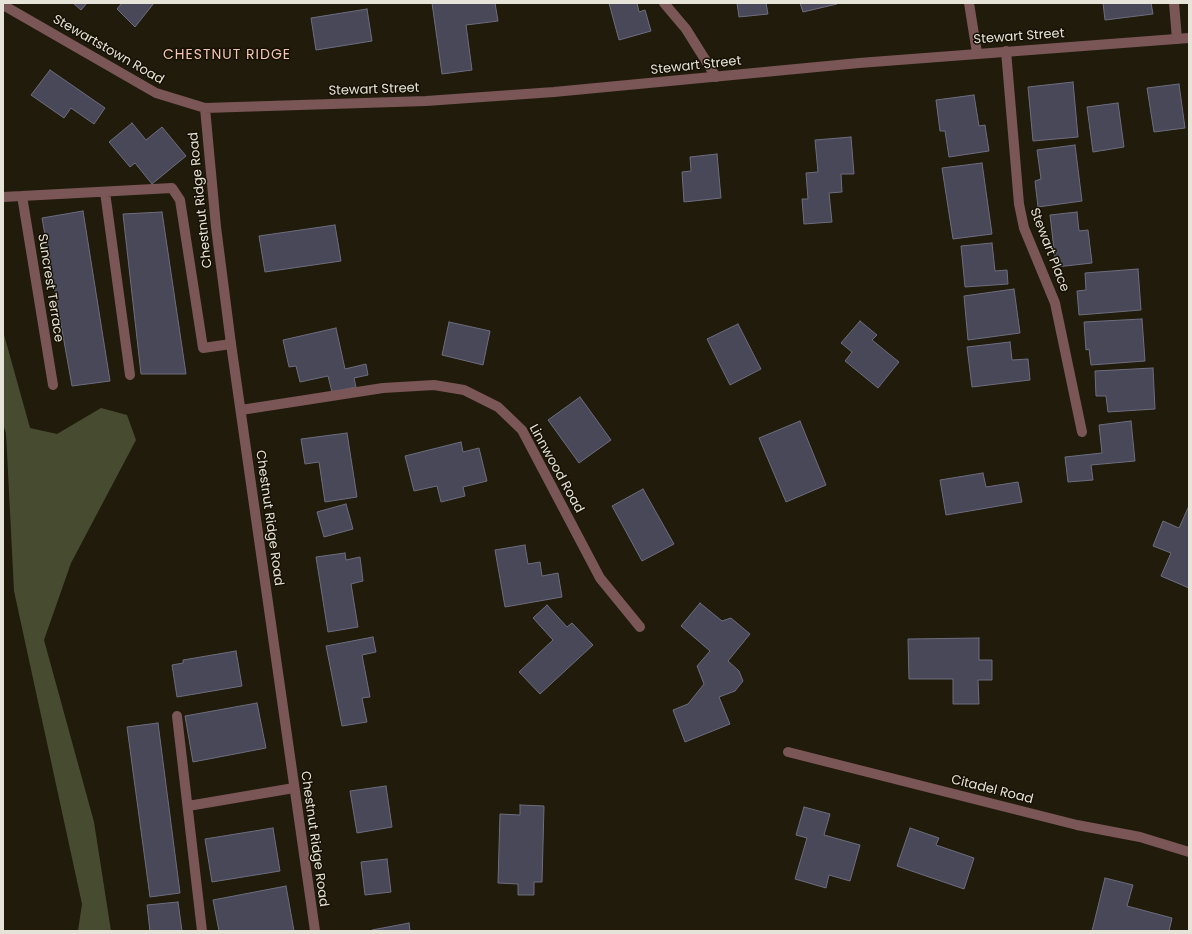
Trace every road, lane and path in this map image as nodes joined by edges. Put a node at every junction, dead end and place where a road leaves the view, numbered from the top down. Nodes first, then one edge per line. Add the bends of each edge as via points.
1 (664, 3) edge
2 (969, 3) edge
3 (1174, 3) edge
4 (8, 6) edge
5 (1177, 38) junction
6 (1189, 38) edge
7 (1006, 51) junction
8 (977, 53) junction
9 (716, 77) junction
10 (205, 108) junction
11 (105, 192) junction
12 (22, 196) junction
13 (3, 197) edge
14 (231, 344) junction
15 (130, 375) dead end
16 (53, 385) dead end
17 (241, 410) junction
18 (1082, 432) dead end
19 (640, 627) dead end
20 (177, 716) dead end
21 (788, 752) dead end
22 (294, 788) junction
23 (188, 806) junction
24 (1189, 852) edge
25 (202, 931) edge
26 (315, 931) edge

1 - 9 street via 686,29
2 - 8 street
3 - 5 street
4 - 10 street, Stewartstown Road via 156,93
5 - 6 street, Stewart Street
5 - 7 street, Stewart Street
7 - 8 street, Stewart Street
7 - 18 street, Stewart Place via 1019,204 1024,228 1055,303
8 - 9 street, Stewart Street
9 - 10 street, Stewart Street via 426,101
10 - 14 street, Chestnut Ridge Road via 216,227
11 - 12 street
11 - 14 street via 172,188 180,200 203,348
11 - 15 street
12 - 13 street
12 - 16 street, Suncrest Terrace
14 - 17 street, Chestnut Ridge Road
17 - 19 street, Linnwood Road via 383,388 434,385 464,390 498,407 522,430 600,578
17 - 22 street, Chestnut Ridge Road
20 - 23 street
21 - 24 street, Citadel Road via 1077,825 1140,837
22 - 23 street
22 - 26 street, Chestnut Ridge Road
23 - 25 street

